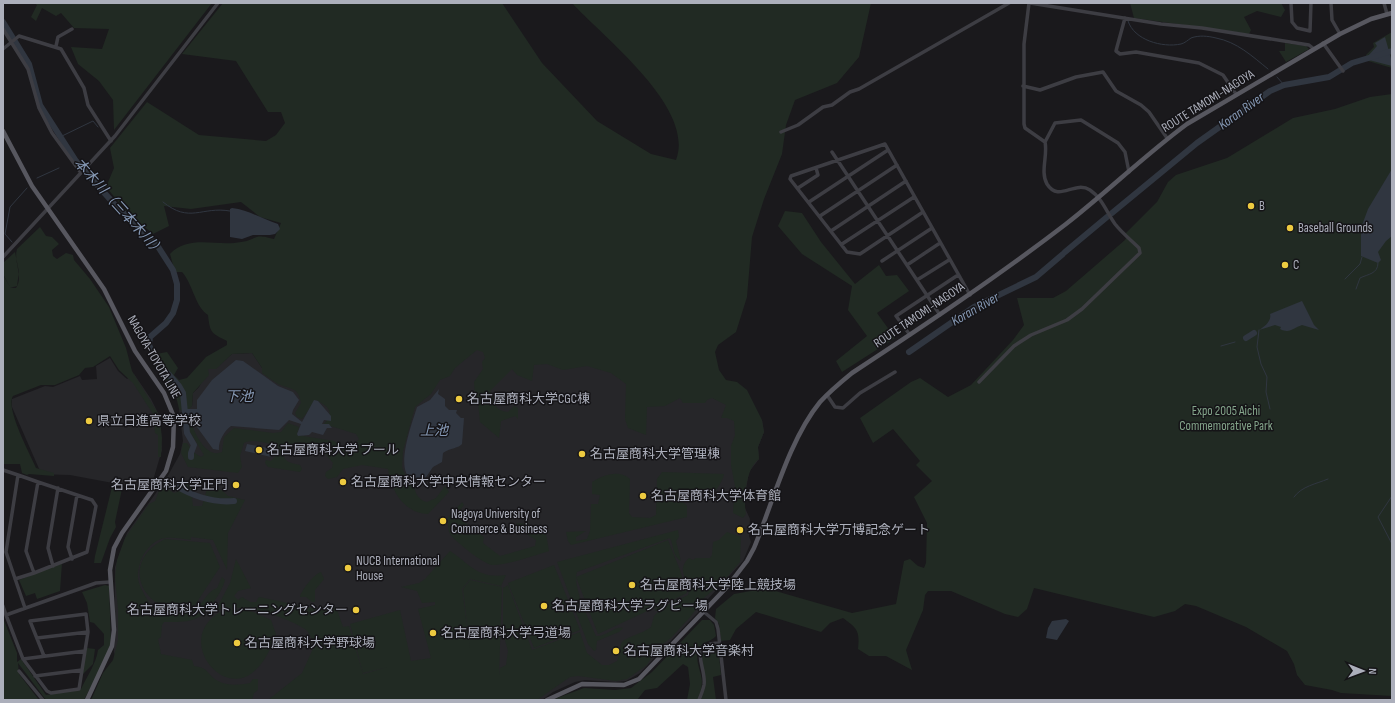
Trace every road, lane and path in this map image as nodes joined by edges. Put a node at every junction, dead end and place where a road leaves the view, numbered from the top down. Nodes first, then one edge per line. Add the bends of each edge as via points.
1 (218, 3) edge
2 (1009, 3) edge
3 (1030, 3) edge
4 (1065, 3) edge
5 (1291, 3) edge
6 (1311, 3) edge
7 (1331, 3) edge
8 (1384, 3) edge
9 (1065, 8) junction
10 (1390, 13) edge
11 (1125, 18) junction
12 (3, 29) edge
13 (72, 29) dead end
14 (1340, 34) junction
15 (11, 41) junction
16 (1323, 43) junction
17 (56, 46) junction
18 (3, 49) edge
19 (1314, 49) junction
20 (1343, 70) dead end
21 (1023, 86) junction
22 (1236, 94) junction
23 (3, 131) edge
24 (781, 132) dead end
25 (1167, 138) junction
26 (111, 141) junction
27 (1045, 142) junction
28 (888, 150) junction
29 (832, 152) dead end
30 (837, 161) junction
31 (896, 165) junction
32 (816, 168) junction
33 (1129, 172) junction
34 (81, 173) junction
35 (848, 177) junction
36 (906, 181) junction
37 (798, 188) junction
38 (858, 191) junction
39 (914, 197) junction
40 (1098, 197) junction
41 (809, 202) junction
42 (868, 206) junction
43 (48, 210) junction
44 (923, 212) junction
45 (820, 216) junction
46 (877, 221) junction
47 (932, 228) junction
48 (831, 230) junction
49 (888, 236) junction
50 (842, 244) junction
51 (940, 244) junction
52 (897, 251) junction
53 (3, 258) edge
54 (949, 260) junction
55 (882, 261) dead end
56 (907, 265) junction
57 (958, 275) junction
58 (917, 280) junction
59 (926, 295) junction
60 (970, 295) junction
61 (940, 314) junction
62 (910, 335) junction
63 (895, 372) dead end
64 (979, 382) dead end
65 (827, 395) junction
66 (3, 470) edge
67 (18, 475) junction
68 (38, 482) junction
69 (58, 488) junction
70 (77, 495) junction
71 (750, 531) dead end
72 (760, 535) junction
73 (4, 553) edge
74 (72, 559) junction
75 (53, 566) junction
76 (34, 573) junction
77 (15, 579) junction
78 (110, 582) junction
79 (3, 606) edge
80 (25, 608) junction
81 (704, 612) junction
82 (6, 615) junction
83 (88, 632) junction
84 (37, 638) junction
85 (719, 642) junction
86 (85, 651) junction
87 (44, 656) junction
88 (23, 659) junction
89 (82, 670) junction
90 (19, 671) dead end
91 (35, 676) junction
92 (43, 700) edge
93 (87, 700) edge
94 (546, 700) edge
95 (699, 700) edge
96 (726, 700) edge

1 - 26 street
2 - 24 street via 860,89 850,92 798,125
3 - 9 street
3 - 21 street via 1024,44
4 - 9 street
5 - 6 street via 1292,22 1297,28 1310,31
7 - 14 street via 1332,20
8 - 10 street
9 - 11 street
10 - 14 main road, ROUTE TAMOMI-NAGOYA
11 - 19 street via 1309,45
11 - 22 street via 1116,51 1120,54 1136,52 1199,63 1223,75
12 - 15 street
13 - 17 street via 58,36
14 - 16 main road, ROUTE TAMOMI-NAGOYA
15 - 17 street via 17,37 25,37
15 - 18 street
15 - 34 street via 28,69 39,108 52,133
16 - 19 main road, ROUTE TAMOMI-NAGOYA
16 - 20 street
17 - 26 street via 63,51 84,88 88,105
19 - 22 main road, ROUTE TAMOMI-NAGOYA
21 - 25 street via 1040,90 1076,77 1103,72 1116,91 1149,112
21 - 27 street via 1025,128
22 - 25 main road, ROUTE TAMOMI-NAGOYA
23 - 43 main road, NAGOYA-TOYOTA LINE via 32,186
25 - 33 main road, ROUTE TAMOMI-NAGOYA
26 - 34 street
27 - 33 street via 1055,123 1081,120 1118,143 1125,152
27 - 40 street via 1047,149 1044,178 1053,191 1063,193 1081,186
28 - 30 street via 885,144
28 - 31 street
28 - 35 street
29 - 30 street
30 - 32 street
30 - 35 street
31 - 36 street
31 - 38 street
32 - 37 street via 818,175
32 - 37 street via 791,176
33 - 40 main road, ROUTE TAMOMI-NAGOYA
34 - 43 street
35 - 38 street
35 - 41 street
36 - 39 street
36 - 42 street
37 - 41 street
38 - 42 street
38 - 45 street
39 - 44 street
39 - 46 street
40 - 60 main road, ROUTE TAMOMI-NAGOYA
40 - 64 street via 1115,223 1139,248 1140,253 1082,309 1067,320 1031,335 1014,346
41 - 45 street
42 - 46 street
42 - 48 street
43 - 53 street
43 - 78 main road, NAGOYA-TOYOTA LINE via 104,289 135,350 164,392 174,417 173,447 166,470 117,541 111,562
44 - 47 street
44 - 49 street
45 - 48 street
46 - 49 street
46 - 50 street
47 - 51 street
47 - 52 street
48 - 50 street
49 - 50 street via 860,254 847,252
49 - 52 street
51 - 54 street
51 - 56 street
52 - 55 street
52 - 56 street
54 - 57 street
54 - 58 street
56 - 58 street
57 - 59 street
57 - 60 street
58 - 59 street
59 - 61 street
59 - 62 street via 896,316
60 - 61 main road, ROUTE TAMOMI-NAGOYA
61 - 62 main road, ROUTE TAMOMI-NAGOYA
62 - 65 main road, ROUTE TAMOMI-NAGOYA via 852,373
63 - 65 street via 860,393 843,408 835,407
65 - 72 main road, ROUTE TAMOMI-NAGOYA via 801,431
66 - 67 street
67 - 68 street
67 - 73 street
68 - 69 street
68 - 76 street via 26,551
69 - 70 street
69 - 75 street via 48,548
70 - 74 street via 68,547
70 - 74 street via 92,500 96,506 89,548 84,554
71 - 72 street
72 - 81 main road, ROUTE TAMOMI-NAGOYA via 737,575
73 - 77 street
74 - 75 street
75 - 76 street
76 - 77 street
77 - 80 street
78 - 80 street via 96,583
78 - 93 main road, NAGOYA-TOYOTA LINE via 114,630 112,646
79 - 82 street
80 - 82 street
81 - 85 street via 717,625
81 - 94 main road, ROUTE TAMOMI-NAGOYA via 644,674 633,682 609,686 582,684
82 - 88 street
83 - 84 street
83 - 84 street via 86,614 30,621
83 - 86 street
84 - 87 street
85 - 95 street via 707,644 702,648 700,654 704,686
85 - 96 street
86 - 87 street
86 - 89 street
87 - 88 street
88 - 91 street
89 - 91 street
89 - 91 street via 79,689 51,693
90 - 92 street

